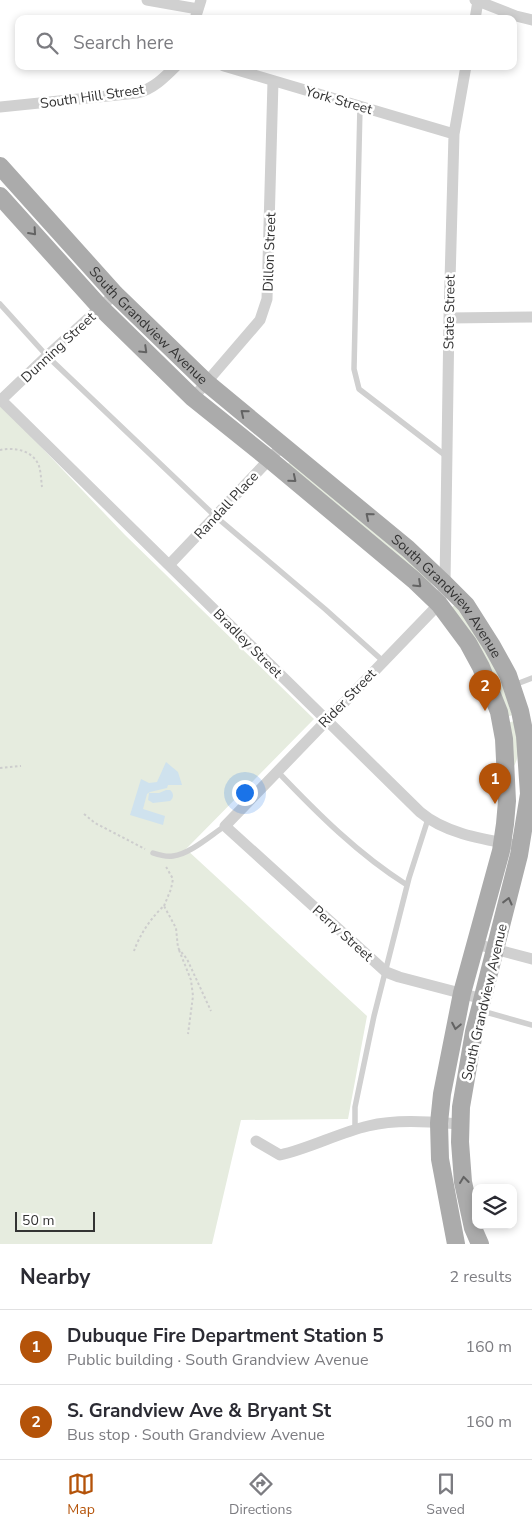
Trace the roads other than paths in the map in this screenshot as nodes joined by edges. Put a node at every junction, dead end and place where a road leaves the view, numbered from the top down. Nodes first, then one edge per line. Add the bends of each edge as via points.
1 (147, 0) edge
2 (477, 1) edge
3 (198, 9) edge
4 (475, 15) edge
5 (513, 15) edge
6 (517, 16) edge
7 (532, 20) edge
8 (172, 70) edge
9 (237, 70) edge
10 (465, 70) edge
11 (273, 81) junction
12 (360, 106) junction
13 (0, 107) edge
14 (454, 134) junction
15 (0, 166) edge
16 (0, 196) edge
17 (115, 294) junction
18 (0, 304) edge
19 (100, 307) junction
20 (532, 317) edge
21 (449, 318) junction
22 (47, 356) junction
23 (207, 383) junction
24 (194, 398) junction
25 (0, 399) edge
26 (283, 445) junction
27 (446, 456) junction
28 (269, 459) junction
29 (215, 516) junction
30 (445, 560) joint
31 (169, 565) junction
32 (445, 584) junction
33 (438, 604) junction
34 (383, 661) junction
35 (532, 678) edge
36 (512, 686) junction
37 (326, 720) junction
38 (278, 771) junction
39 (428, 819) junction
40 (225, 826) junction
41 (502, 843) junction
42 (521, 846) junction
43 (153, 853) road end
44 (407, 885) junction
45 (476, 944) junction
46 (496, 950) junction
47 (532, 959) edge
48 (386, 972) junction
49 (462, 994) junction
50 (481, 1005) junction
51 (532, 1025) edge
52 (439, 1123) junction
53 (460, 1124) junction
54 (355, 1130) junction
55 (256, 1142) dead end
56 (479, 1242) edge
57 (456, 1244) edge
58 (460, 1244) edge

1 - 3 street
2 - 4 street
2 - 5 street
6 - 7 street
8 - 13 street, South Hill Street via 160,82 137,93
9 - 11 street, York Street
10 - 14 street, State Street
11 - 12 street, York Street
11 - 23 street, Dillon Street via 267,299 260,320
12 - 14 street, York Street
12 - 27 lane via 354,369 359,389
14 - 21 street, State Street
15 - 17 main road, South Grandview Avenue
16 -> 19 main road, South Grandview Avenue
17 - 19 street, Dunning Street
17 - 23 main road, South Grandview Avenue
18 - 22 lane
19 - 22 street, Dunning Street
19 -> 24 main road, South Grandview Avenue
20 - 21 street
21 - 27 street, State Street
22 - 25 street, Dunning Street
22 - 29 lane
23 - 24 street, Dillon Street
26 -> 23 main road, South Grandview Avenue
24 - 28 main road, South Grandview Avenue
25 - 31 street, Bradley Street
26 - 28 street, Randall Place
32 -> 26 main road, South Grandview Avenue
27 - 30 street, State Street
28 - 29 street, Randall Place
28 -> 33 main road, South Grandview Avenue via 414,580
29 - 31 street, Randall Place
29 - 34 lane
30 - 32 street, Rider Street
31 - 37 street, Bradley Street
32 - 33 street, Rider Street
32 - 36 main road, South Grandview Avenue via 466,605
33 - 34 street, Rider Street
33 - 41 main road, South Grandview Avenue via 468,643 499,712 507,770
34 - 37 street, Rider Street
35 - 36 lane
36 - 42 main road, South Grandview Avenue via 522,718 529,769 529,794
37 - 38 street, Rider Street
37 - 39 street, Bradley Street
38 - 40 street, Rider Street
38 - 44 lane via 318,814 379,867
39 - 41 street, Bradley Street via 443,827
39 - 44 lane
40 - 43 lane via 187,852 171,856
40 - 48 street, Perry Street
41 - 42 street, Bradley Street
41 - 45 main road, South Grandview Avenue
46 -> 42 main road, South Grandview Avenue
44 - 48 lane
45 - 46 street
45 - 49 main road, South Grandview Avenue
46 - 47 street
46 - 50 main road, South Grandview Avenue
48 - 49 street, Perry Street
48 - 54 lane via 356,1107
49 - 50 street, Perry Street
49 -> 52 main road, South Grandview Avenue
50 - 51 lane
50 - 53 main road, South Grandview Avenue
52 - 53 street
52 - 54 street via 405,1122
52 - 57 main road, South Grandview Avenue via 440,1159
56 -> 53 main road, South Grandview Avenue via 464,1182
54 - 55 street via 280,1155
56 - 58 street

